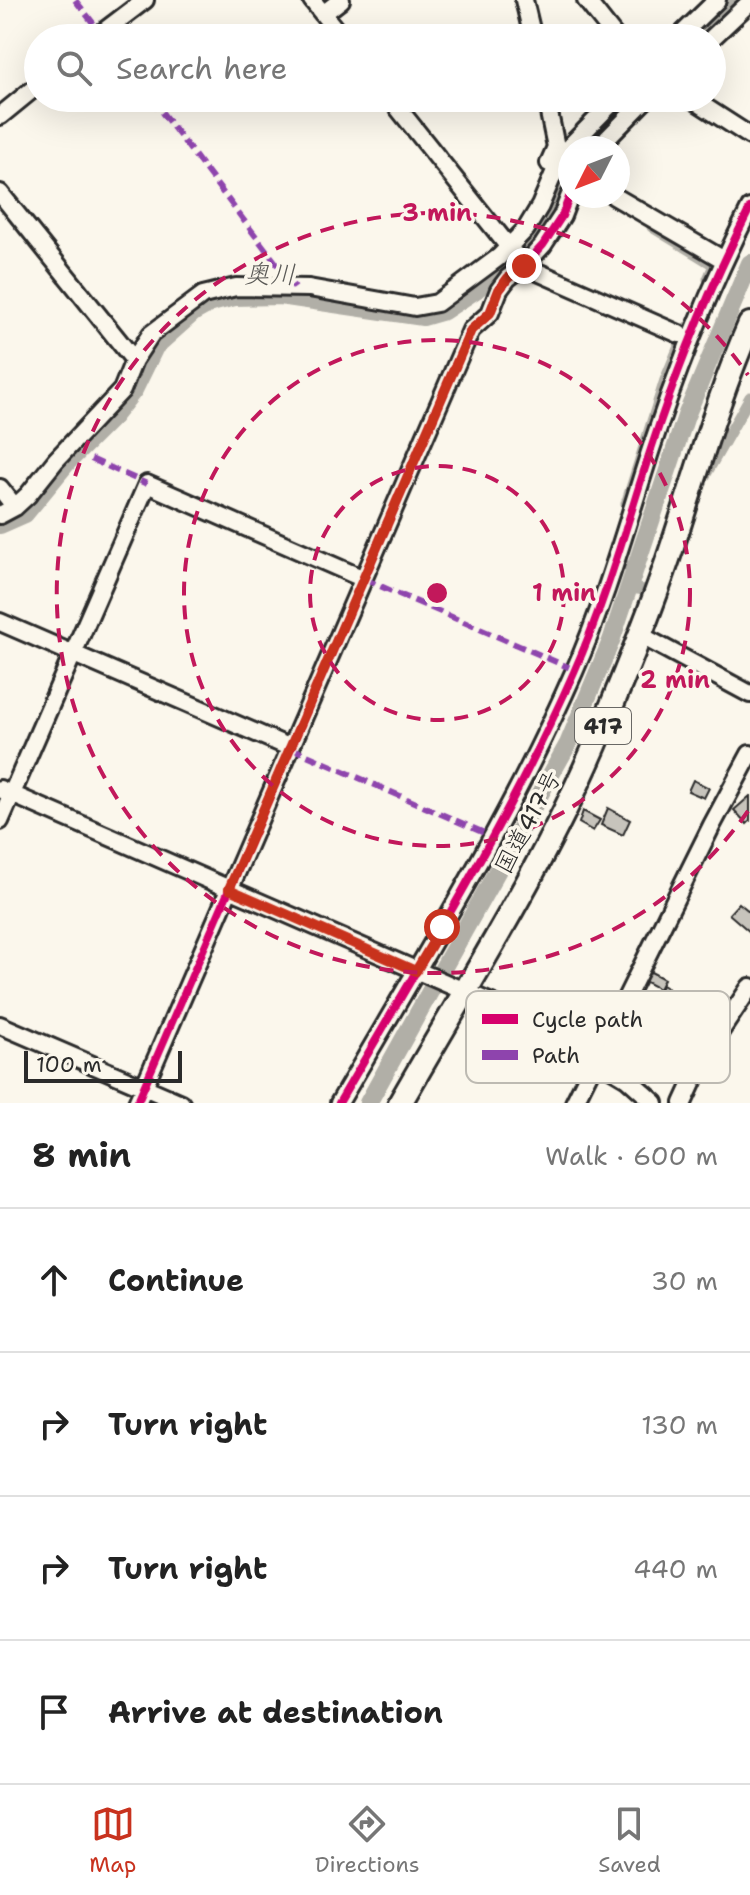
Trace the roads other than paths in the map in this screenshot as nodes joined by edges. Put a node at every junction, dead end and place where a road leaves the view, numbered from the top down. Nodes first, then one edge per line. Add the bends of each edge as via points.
1 (145, 0) edge
2 (312, 0) edge
3 (341, 0) edge
4 (524, 0) edge
5 (586, 0) edge
6 (717, 0) edge
7 (750, 2) edge
8 (323, 14) junction
9 (113, 24) edge
10 (331, 24) edge
11 (530, 24) edge
12 (605, 24) edge
13 (692, 24) edge
14 (726, 25) edge
15 (24, 96) edge
16 (401, 112) edge
17 (549, 112) edge
18 (603, 112) edge
19 (633, 112) edge
20 (713, 112) edge
21 (0, 116) edge
22 (610, 136) edge
23 (750, 136) edge
24 (554, 171) junction
25 (0, 193) edge
26 (630, 205) edge
27 (565, 208) edge
28 (750, 208) edge
29 (509, 249) junction
30 (724, 260) junction
31 (524, 266) junction
32 (750, 324) edge
33 (679, 334) dead end
34 (134, 360) junction
35 (0, 488) edge
36 (8, 511) edge
37 (364, 579) junction
38 (0, 622) edge
39 (640, 635) junction
40 (75, 654) junction
41 (750, 694) edge
42 (291, 748) junction
43 (750, 754) edge
44 (6, 792) edge
45 (0, 821) edge
46 (229, 889) junction
47 (418, 972) junction
48 (750, 987) edge
49 (457, 989) junction
50 (629, 991) edge
51 (466, 993) edge
52 (730, 1017) edge
53 (0, 1025) edge
54 (583, 1083) edge
55 (633, 1083) edge
56 (692, 1083) edge
57 (141, 1095) edge
58 (181, 1103) edge
59 (339, 1103) edge
60 (400, 1103) edge
61 (574, 1103) edge
62 (655, 1103) edge
63 (683, 1103) edge

1 - 9 street
2 - 8 street
3 - 8 street
4 - 11 street
5 - 12 street
6 - 13 street
7 - 14 street
8 - 10 street
15 - 21 street
16 - 29 street
17 - 24 street via 556,147 548,165
18 - 24 street via 562,154
19 - 22 street
20 - 23 street
24 - 29 street via 540,206
25 - 34 street
26 - 30 street
27 - 31 street
28 - 30 street
29 - 31 street
29 - 34 street via 437,303 415,307 309,288 236,287 203,295 151,334
30 - 47 street via 678,373 575,670 528,770
31 - 33 street
31 - 37 street via 508,278 490,313 471,330
32 - 39 highway, 国道417号 / 417
34 - 36 street via 122,390
35 - 36 street
37 - 40 street via 147,484
37 - 42 street
38 - 40 street
39 - 41 street
39 - 49 highway, 国道417号 / 417 via 579,784 516,901
40 - 42 street
40 - 44 street
42 - 46 street
43 - 50 street
44 - 45 street
44 - 46 street
46 - 47 street
46 - 57 street
47 - 49 street
47 - 59 street
48 - 52 street
49 - 51 street
49 - 60 highway, 国道417号 / 417
53 - 57 street
54 - 61 street
55 - 62 street
56 - 63 street
57 - 58 street

